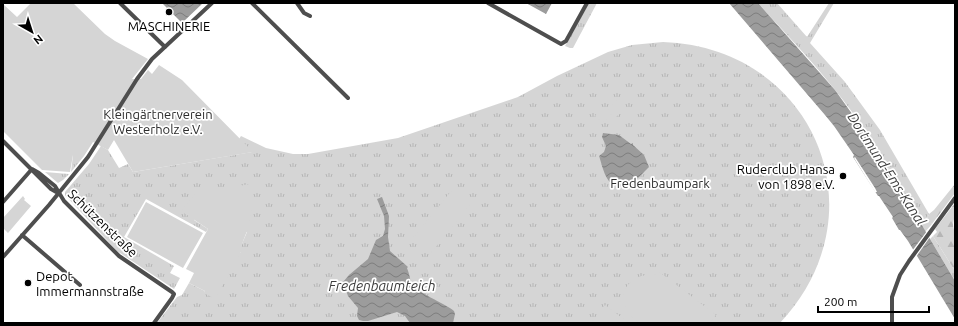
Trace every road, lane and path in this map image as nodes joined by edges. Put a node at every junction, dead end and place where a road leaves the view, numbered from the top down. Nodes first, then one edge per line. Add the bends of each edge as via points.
1 (120, 3) edge
2 (212, 3) edge
3 (252, 3) edge
4 (297, 3) edge
5 (488, 3) edge
6 (587, 3) edge
7 (310, 16) dead end
8 (164, 47) junction
9 (348, 98) dead end
10 (4, 145) edge
11 (32, 169) junction
12 (58, 194) junction
13 (955, 198) edge
14 (3, 202) edge
15 (22, 235) junction
16 (3, 257) edge
17 (80, 285) dead end
18 (154, 323) edge
19 (892, 323) edge

1 - 8 street
2 - 8 street
3 - 9 street
4 - 7 street via 304,13
5 - 6 street via 561,44 566,41
8 - 12 street via 146,66 95,148
10 - 11 street, Schützenstraße
11 - 12 street, Schützenstraße via 55,186
11 - 14 street
12 - 15 street
12 - 18 street, Schützenstraße via 118,256 174,294
13 - 19 street via 900,275 894,289
15 - 16 street
15 - 17 street

